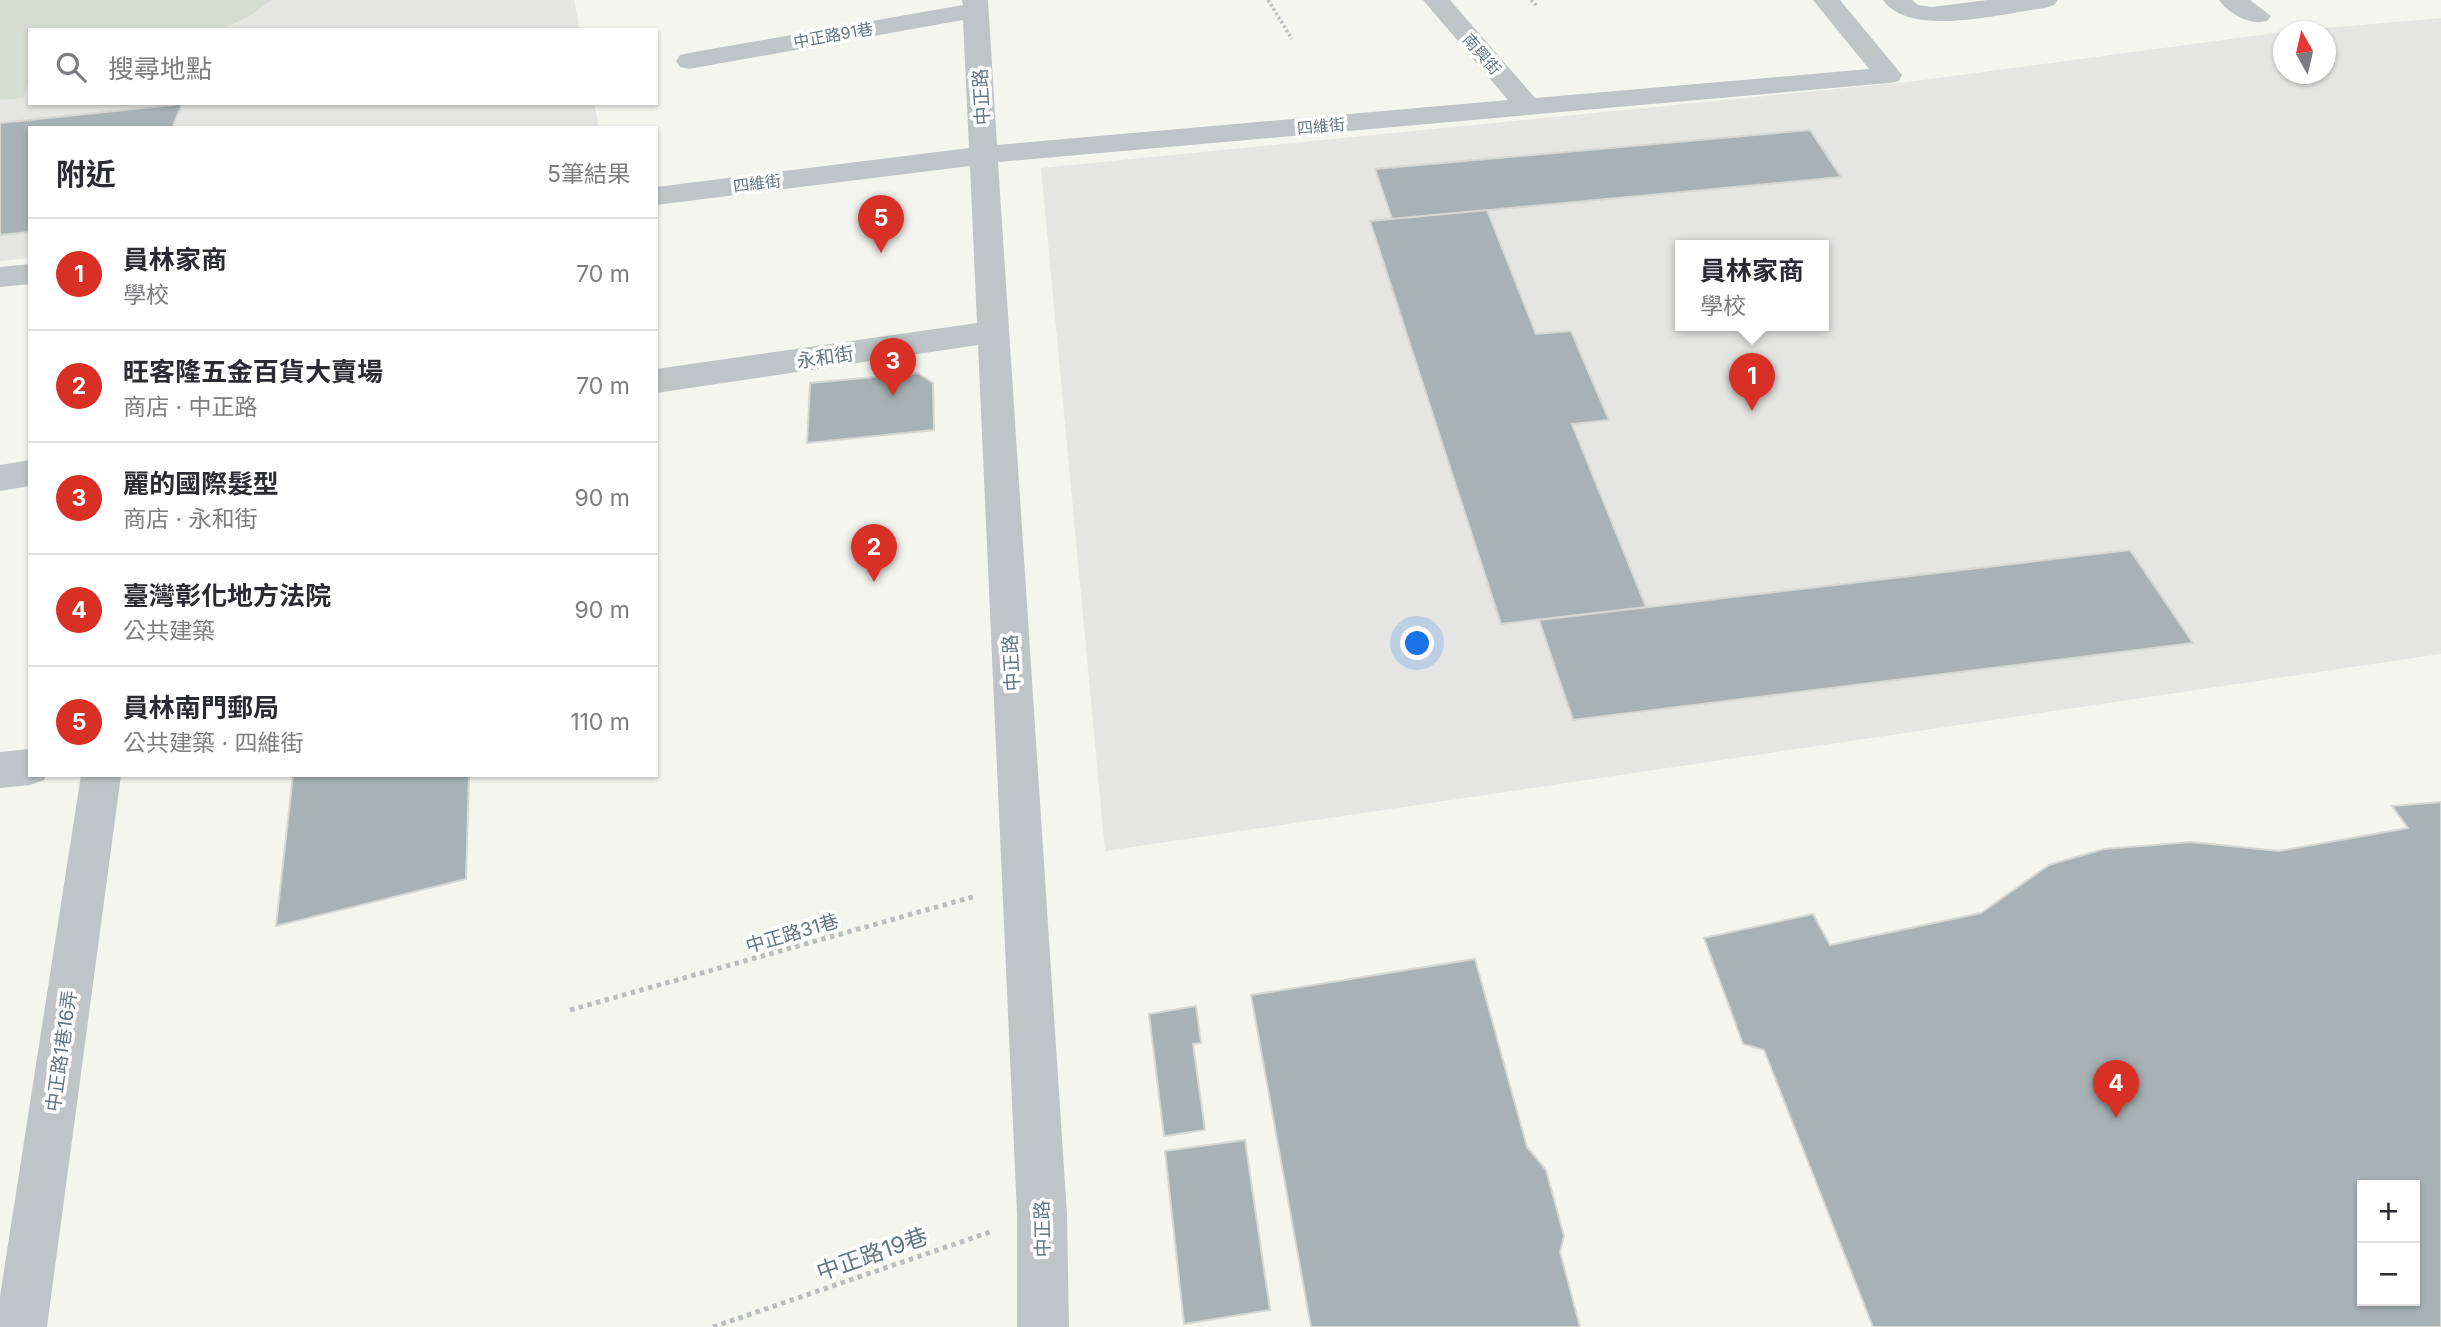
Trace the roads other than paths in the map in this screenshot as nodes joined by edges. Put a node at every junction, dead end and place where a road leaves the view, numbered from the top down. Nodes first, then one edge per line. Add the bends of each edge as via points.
1 (1436, 0) edge
2 (1826, 0) edge
3 (1896, 0) edge
4 (2045, 0) edge
5 (2232, 0) edge
6 (976, 5) edge
7 (2258, 16) dead end
8 (689, 61) dead end
9 (1529, 108) junction
10 (984, 155) junction
11 (658, 196) edge
12 (28, 274) edge
13 (0, 277) edge
14 (994, 332) junction
15 (658, 381) edge
16 (28, 473) edge
17 (0, 478) edge
18 (28, 767) edge
19 (0, 770) edge
20 (101, 777) edge
21 (21, 1327) edge
22 (1043, 1327) edge

1 - 9 street, 南興街
2 - 9 street, 四維街 via 1889,75
3 - 4 street via 1910,11 1932,15
5 - 7 street
6 - 8 street, 中正路91巷
6 - 10 street, 中正路
9 - 10 street, 四維街
10 - 11 street, 四維街
10 - 14 street, 中正路
12 - 13 street
14 - 15 street, 永和街
14 - 22 street, 中正路 via 1042,1214
16 - 17 street
18 - 19 street
20 - 21 street, 中正路1巷16弄

